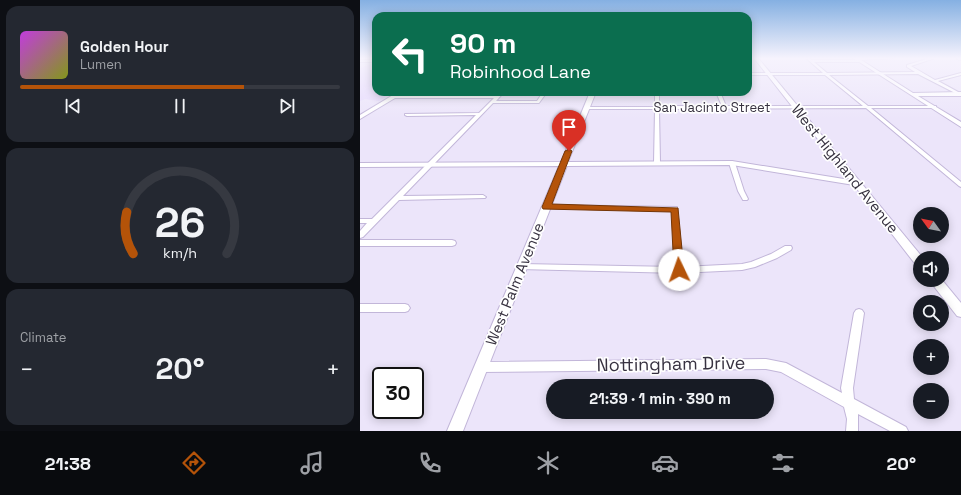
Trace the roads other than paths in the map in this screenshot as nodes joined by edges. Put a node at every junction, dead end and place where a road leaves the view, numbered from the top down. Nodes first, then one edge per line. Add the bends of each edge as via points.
1 (772, 78) edge
2 (831, 78) edge
3 (887, 78) edge
4 (929, 78) edge
5 (951, 78) edge
6 (934, 81) junction
7 (914, 94) junction
8 (960, 94) edge
9 (542, 96) edge
10 (592, 96) edge
11 (657, 96) edge
12 (720, 96) edge
13 (393, 97) joint
14 (497, 97) joint
15 (492, 102) junction
16 (657, 107) junction
17 (724, 107) junction
18 (796, 107) junction
19 (866, 107) junction
20 (934, 107) junction
21 (587, 108) junction
22 (481, 114) junction
23 (407, 115) dead end
24 (360, 117) edge
25 (961, 126) edge
26 (657, 163) junction
27 (732, 163) junction
28 (430, 164) junction
29 (563, 164) junction
30 (360, 165) edge
31 (958, 180) edge
32 (855, 183) junction
33 (961, 185) edge
34 (483, 197) dead end
35 (396, 198) junction
36 (745, 199) dead end
37 (546, 207) junction
38 (360, 221) edge
39 (374, 221) junction
40 (360, 235) edge
41 (360, 243) edge
42 (452, 244) dead end
43 (788, 248) dead end
44 (913, 253) edge
45 (522, 266) junction
46 (679, 270) junction
47 (941, 287) edge
48 (360, 308) edge
49 (405, 308) dead end
50 (961, 311) edge
51 (859, 313) dead end
52 (481, 367) junction
53 (851, 404) junction
54 (455, 431) edge
55 (852, 431) edge
56 (902, 431) edge

1 - 18 street, West Highland Avenue
2 - 19 street
3 - 7 street
4 - 6 street
5 - 6 street
6 - 8 street
7 - 8 street
7 - 20 street
9 - 15 street via 538,102
10 - 21 street, West Palm Avenue
11 - 16 street
12 - 17 street
13 - 14 street
13 - 24 street
14 - 15 street
15 - 22 street
16 - 17 street, San Jacinto Street
16 - 21 street, San Jacinto Street
16 - 26 street
17 - 18 street, San Jacinto Street
18 - 19 street, San Jacinto Street
18 - 32 street, West Highland Avenue
19 - 20 street, San Jacinto Street
19 - 31 street
20 - 25 street
21 - 29 street, West Palm Avenue
22 - 23 street
22 - 28 street
26 - 27 street
26 - 29 street
27 - 32 street
27 - 36 street
28 - 29 street
28 - 30 street
28 - 35 street
29 - 37 street, West Palm Avenue
31 - 33 street
32 - 44 street, West Highland Avenue
34 - 35 street
35 - 39 street
37 - 45 street, West Palm Avenue
37 - 46 street via 675,210
38 - 39 street
39 - 40 street
41 - 42 street
43 - 46 street via 752,265
45 - 46 street
45 - 52 street, West Palm Avenue
47 - 50 street
48 - 49 street
51 - 53 street via 847,388
52 - 53 street, Nottingham Drive via 766,364 782,367
52 - 54 street, West Palm Avenue
53 - 55 street via 854,415
53 - 56 street, Nottingham Drive

